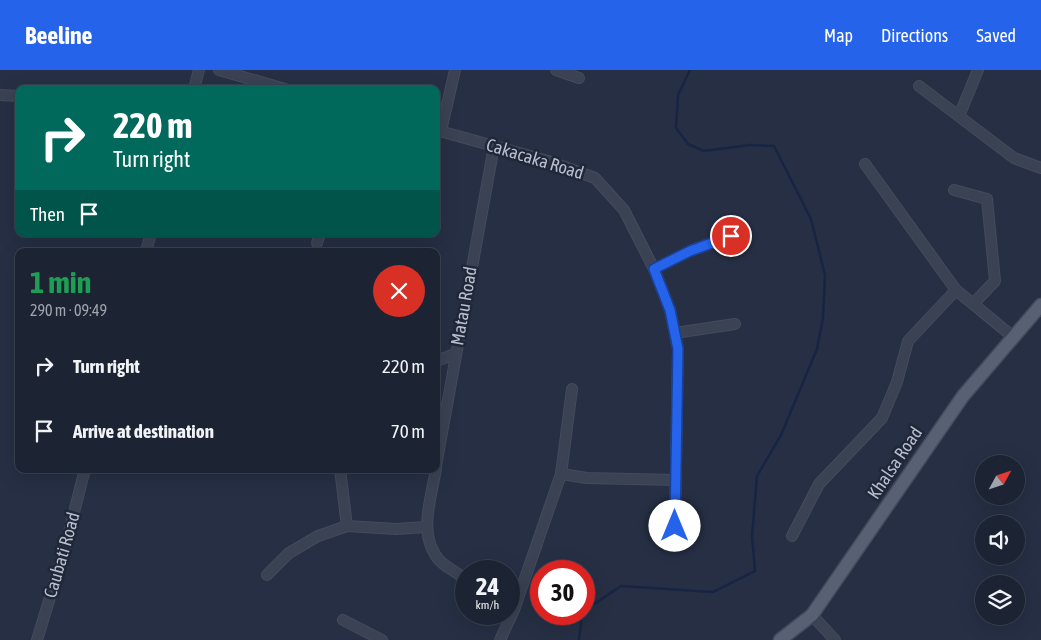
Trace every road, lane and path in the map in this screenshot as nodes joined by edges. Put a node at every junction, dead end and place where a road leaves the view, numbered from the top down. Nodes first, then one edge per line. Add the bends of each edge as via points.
1 (200, 70) edge
2 (219, 70) edge
3 (455, 70) edge
4 (556, 70) edge
5 (978, 70) edge
6 (579, 78) dead end
7 (195, 85) edge
8 (271, 85) edge
9 (919, 86) dead end
10 (0, 95) edge
11 (15, 96) edge
12 (959, 116) junction
13 (440, 123) edge
14 (440, 131) edge
15 (494, 146) junction
16 (865, 164) dead end
17 (1041, 168) edge
18 (954, 190) dead end
19 (731, 236) dead end
20 (654, 269) junction
21 (956, 290) junction
22 (973, 304) junction
23 (1041, 304) edge
24 (735, 324) dead end
25 (675, 333) junction
26 (1012, 336) junction
27 (456, 354) junction
28 (440, 360) edge
29 (572, 389) dead end
30 (440, 445) edge
31 (83, 473) edge
32 (340, 473) edge
33 (435, 473) edge
34 (561, 474) junction
35 (676, 480) junction
36 (347, 526) junction
37 (675, 526) dead end
38 (426, 527) junction
39 (792, 536) dead end
40 (455, 572) edge
41 (267, 575) dead end
42 (520, 586) edge
43 (812, 615) junction
44 (343, 620) dead end
45 (506, 625) edge
46 (37, 640) edge
47 (382, 640) edge
48 (500, 640) edge
49 (780, 640) edge
50 (835, 640) edge

1 - 7 street
2 - 8 street
3 - 13 street
4 - 6 street
5 - 12 street
9 - 12 street
10 - 11 street
12 - 17 street via 1014,158
14 - 15 street, Cakacaka Road
15 - 20 street, Cakacaka Road via 595,178 624,210
15 - 27 street, Matau Road
16 - 21 street
18 - 22 street via 987,199 995,281
19 - 20 street
20 - 25 street, Cakacaka Road
21 - 22 street
21 - 39 street via 908,341 897,382 882,418 819,484
22 - 26 street
23 - 26 main road, Khalsa Road
24 - 25 street
25 - 35 street, Cakacaka Road via 678,349
26 - 43 main road, Khalsa Road via 963,396
27 - 28 street
27 - 30 street, Matau Road
29 - 34 street
31 - 46 street, Caubati Road via 65,548
32 - 36 street
33 - 38 street, Matau Road
34 - 35 street via 587,478
34 - 42 street
35 - 37 street, Cakacaka Road
36 - 38 street
36 - 41 street via 318,536 290,552
38 - 40 street, Matau Road via 429,544 441,562
43 - 49 main road, Khalsa Road
43 - 50 street
44 - 47 street
45 - 48 street

